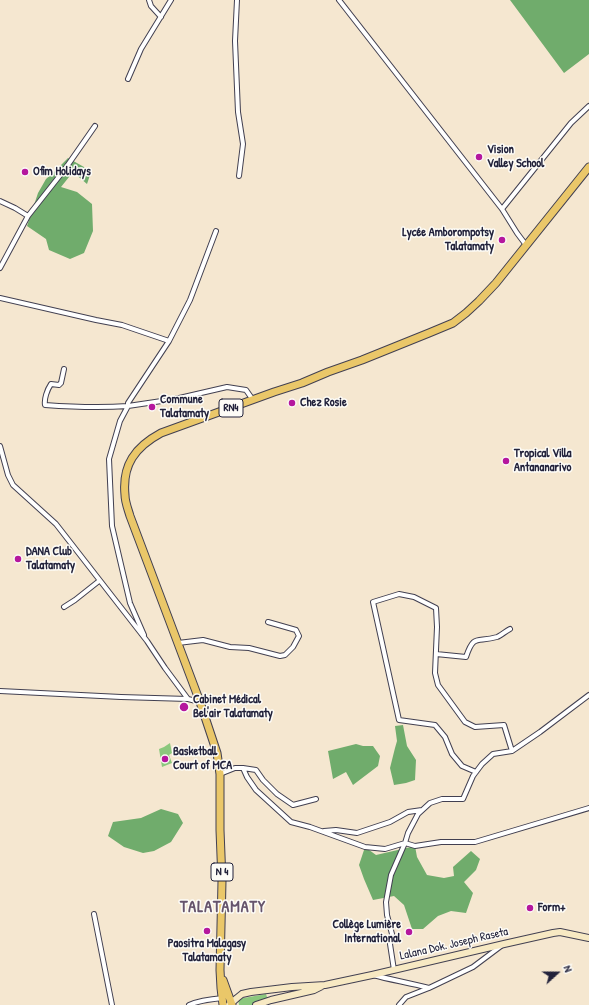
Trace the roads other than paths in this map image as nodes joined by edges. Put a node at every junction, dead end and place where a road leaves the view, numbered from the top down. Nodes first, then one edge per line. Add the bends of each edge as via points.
1 (149, 0) edge
2 (171, 0) edge
3 (237, 0) edge
4 (339, 0) edge
5 (161, 17) junction
6 (128, 79) dead end
7 (589, 106) edge
8 (95, 126) dead end
9 (589, 167) edge
10 (239, 176) dead end
11 (0, 201) edge
12 (502, 209) junction
13 (28, 216) junction
14 (216, 231) dead end
15 (526, 245) junction
16 (0, 268) edge
17 (0, 298) edge
18 (169, 341) junction
19 (64, 369) dead end
20 (253, 400) junction
21 (128, 406) junction
22 (0, 446) edge
23 (99, 581) junction
24 (64, 607) dead end
25 (268, 622) dead end
26 (510, 629) dead end
27 (147, 641) junction
28 (177, 643) junction
29 (436, 654) junction
30 (0, 691) edge
31 (589, 695) edge
32 (188, 699) junction
33 (200, 702) junction
34 (512, 751) junction
35 (243, 768) junction
36 (476, 772) junction
37 (220, 774) junction
38 (316, 799) dead end
39 (589, 808) edge
40 (422, 810) junction
41 (321, 831) junction
42 (405, 843) junction
43 (94, 914) dead end
44 (589, 938) edge
45 (504, 944) junction
46 (394, 970) junction
47 (372, 975) junction
48 (325, 985) junction
49 (429, 988) junction
50 (267, 990) junction
51 (271, 1000) junction
52 (229, 1001) edge
53 (112, 1005) edge
54 (190, 1005) edge
55 (256, 1005) edge
56 (399, 1005) edge

1 - 5 street
2 - 5 street
3 - 10 street via 235,41 238,112 243,144
4 - 12 street
5 - 6 street via 141,49
7 - 12 street via 571,123
8 - 13 street
9 - 15 main road, RN4
11 - 13 street
12 - 15 street
13 - 16 street
14 - 18 street via 190,300
15 - 20 main road, RN4 via 480,301 453,323 302,384
17 - 18 street via 122,325
18 - 21 street
19 - 21 street via 61,383 51,384 49,387 45,405
20 - 21 street via 246,390 227,387
20 - 28 main road, RN4 via 157,436 136,452 129,464 125,496 130,516
21 - 27 street via 120,421 109,459 112,526 130,603
22 - 23 street via 13,485 56,524
23 - 24 street
23 - 27 street
25 - 28 street via 296,630 299,636 286,655 230,647 204,640
26 - 29 street via 498,637 475,640 469,646 466,657
27 - 32 street
28 - 33 main road, RN4
29 - 34 street via 435,673 438,685 465,722 475,727 504,725
29 - 36 street via 436,608 414,597 399,594 373,602 399,720 434,725 445,737 452,754 462,766
30 - 32 street
31 - 34 street
32 - 33 street
33 - 37 main road, RN4 via 217,753
34 - 36 street via 493,754
35 - 37 street via 235,768
35 - 38 street via 256,770 277,794 293,805
35 - 41 street via 256,790 291,822
36 - 40 street via 463,799 442,799 430,803
37 - 52 main road, N 4 via 220,970
39 - 42 street via 475,842 441,842 415,846
40 - 41 street via 408,812 390,822 357,833
40 - 42 street
41 - 42 street via 365,847 385,849
42 - 46 street via 391,875 386,902 392,934 390,944
43 - 53 street
44 - 45 main road, Lalana Dok. Joseph Raseta via 560,932
45 - 46 main road, Lalana Dok. Joseph Raseta
45 - 49 street via 473,967
46 - 47 main road, Lalana Dok. Joseph Raseta
47 - 48 main road, Lalana Dok. Joseph Raseta
47 - 49 street
48 - 50 main road
48 - 51 main road
49 - 56 street via 406,997
50 - 51 main road
50 - 52 main road via 242,994
51 - 55 main road
52 - 54 street via 209,999

